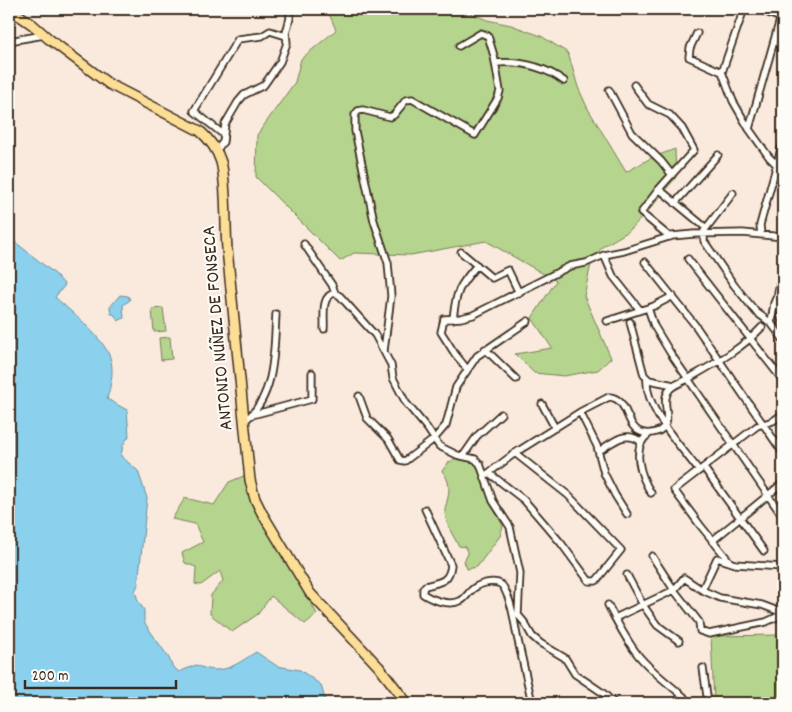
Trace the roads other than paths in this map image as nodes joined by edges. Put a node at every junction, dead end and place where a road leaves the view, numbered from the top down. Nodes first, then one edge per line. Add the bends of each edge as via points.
1 (289, 9) edge
2 (744, 9) edge
3 (759, 9) edge
4 (783, 9) edge
5 (9, 12) edge
6 (782, 18) edge
7 (697, 33) dead end
8 (44, 35) junction
9 (286, 36) junction
10 (9, 41) edge
11 (459, 46) dead end
12 (496, 63) junction
13 (722, 72) junction
14 (564, 81) dead end
15 (634, 85) dead end
16 (609, 90) dead end
17 (749, 130) junction
18 (224, 135) junction
19 (783, 142) edge
20 (216, 151) junction
21 (718, 155) dead end
22 (780, 166) edge
23 (672, 175) junction
24 (659, 189) junction
25 (733, 193) dead end
26 (675, 202) junction
27 (706, 228) junction
28 (703, 234) junction
29 (761, 234) junction
30 (670, 237) junction
31 (783, 238) edge
32 (304, 244) dead end
33 (461, 252) dead end
34 (604, 254) junction
35 (688, 259) dead end
36 (645, 262) dead end
37 (477, 266) junction
38 (783, 279) edge
39 (335, 293) junction
40 (520, 293) junction
41 (673, 296) junction
42 (777, 296) junction
43 (648, 308) junction
44 (640, 310) junction
45 (276, 314) dead end
46 (453, 319) junction
47 (528, 320) dead end
48 (608, 321) dead end
49 (630, 322) dead end
50 (771, 323) junction
51 (762, 327) dead end
52 (783, 328) edge
53 (324, 329) dead end
54 (751, 338) junction
55 (783, 339) edge
56 (485, 349) junction
57 (384, 351) junction
58 (720, 359) junction
59 (467, 369) junction
60 (312, 373) dead end
61 (647, 378) junction
62 (781, 378) dead end
63 (516, 379) dead end
64 (689, 379) junction
65 (674, 386) junction
66 (359, 396) dead end
67 (542, 404) dead end
68 (580, 412) junction
69 (501, 414) dead end
70 (783, 414) edge
71 (252, 415) junction
72 (244, 421) junction
73 (764, 423) junction
74 (665, 425) junction
75 (555, 428) junction
76 (649, 434) junction
77 (434, 439) junction
78 (641, 442) junction
79 (733, 445) junction
80 (599, 451) junction
81 (515, 453) junction
82 (783, 453) edge
83 (463, 456) junction
84 (702, 470) junction
85 (487, 474) junction
86 (783, 483) edge
87 (651, 493) dead end
88 (767, 496) junction
89 (425, 510) dead end
90 (628, 514) dead end
91 (783, 517) edge
92 (740, 519) junction
93 (712, 541) junction
94 (764, 551) dead end
95 (652, 556) dead end
96 (730, 562) junction
97 (783, 567) edge
98 (627, 576) dead end
99 (674, 590) junction
100 (702, 590) junction
101 (608, 605) dead end
102 (643, 605) junction
103 (783, 613) edge
104 (516, 615) junction
105 (615, 618) junction
106 (680, 641) dead end
107 (703, 668) dead end
108 (407, 703) edge
109 (532, 703) edge
110 (614, 703) edge
111 (687, 703) edge
112 (708, 703) edge

1 - 9 street
2 - 13 street
3 - 6 street
4 - 6 street
5 - 8 main road, ANTONIO NÚÑEZ DE FONSECA via 27,20
6 - 17 street
7 - 13 street via 689,57
8 - 10 street
8 - 20 main road, ANTONIO NÚÑEZ DE FONSECA via 108,84 200,131
9 - 18 street via 286,46 276,68 264,85 244,95 238,102 225,124
9 - 18 street via 270,31 262,36 238,39 194,111
11 - 12 street via 482,33 488,36
12 - 14 street via 530,64
12 - 57 street via 500,94 475,135 412,99 406,100 390,117 363,110 355,115 355,131 374,221 388,263 391,296
13 - 17 street via 732,101
15 - 23 street via 648,104 667,112 694,150
16 - 23 street via 632,133
17 - 22 street
18 - 20 street
19 - 22 street
20 - 72 main road, ANTONIO NÚÑEZ DE FONSECA via 223,174
21 - 26 street
22 - 29 street via 760,225
23 - 24 street
24 - 26 street
24 - 30 street via 641,213
25 - 27 street
26 - 27 street
27 - 28 street
28 - 29 street
28 - 30 street
28 - 50 street via 734,285 756,312
29 - 31 street
30 - 34 street
32 - 39 street
33 - 37 street
34 - 40 street via 570,266
34 - 44 street via 613,276
35 - 54 street
36 - 41 street
37 - 40 street via 492,278 508,270
37 - 46 street via 458,291
38 - 42 street
39 - 53 street via 325,302
39 - 57 street via 363,320
40 - 46 street via 473,315
41 - 43 street
41 - 58 street
42 - 50 street
42 - 52 street
43 - 44 street
43 - 64 street via 662,340
44 - 48 street
45 - 71 street via 269,380
46 - 59 street via 444,319 441,332
47 - 56 street
49 - 61 street
50 - 55 street
51 - 54 street
54 - 58 street
54 - 62 street
56 - 59 street
56 - 63 street
57 - 77 street via 406,403
58 - 64 street
58 - 73 street
59 - 77 street via 456,387 446,426
60 - 71 street via 312,399
61 - 65 street
61 - 74 street via 649,400
64 - 65 street
64 - 79 street
65 - 74 street via 665,398
66 - 77 street via 367,418 388,438 400,460 405,461
67 - 75 street
68 - 75 street
68 - 76 street via 615,397 622,403 636,430
68 - 80 street
69 - 83 street via 477,436
70 - 73 street
71 - 72 street
72 - 108 main road, ANTONIO NÚÑEZ DE FONSECA via 250,480 262,513 315,600 379,667
73 - 79 street
73 - 82 street
74 - 76 street
74 - 84 street
75 - 81 street
76 - 78 street
77 - 83 street via 438,446
78 - 80 street via 623,437
78 - 87 street via 641,467
79 - 84 street
79 - 88 street
80 - 90 street via 604,473
81 - 85 street
81 - 85 street via 568,495 621,550 596,581 589,581 524,500
83 - 85 street via 475,459
84 - 92 street
84 - 93 street via 674,490
85 - 104 street via 494,501 510,527 518,560 520,580
86 - 88 street
88 - 91 street
88 - 92 street
89 - 104 street via 451,565 445,579 425,586 423,594 436,600 455,602 479,585 497,583 504,589
92 - 93 street
92 - 94 street
93 - 96 street
95 - 99 street
96 - 97 street
96 - 100 street via 717,558
98 - 102 street
99 - 100 street via 684,578
99 - 102 street
99 - 103 street via 699,622 700,631 709,634 766,622
100 - 103 street via 720,598 762,605
101 - 105 street
102 - 105 street
102 - 106 street via 657,625
104 - 109 street
104 - 110 street via 532,636 565,658 575,674
105 - 111 street via 639,656
107 - 112 street

